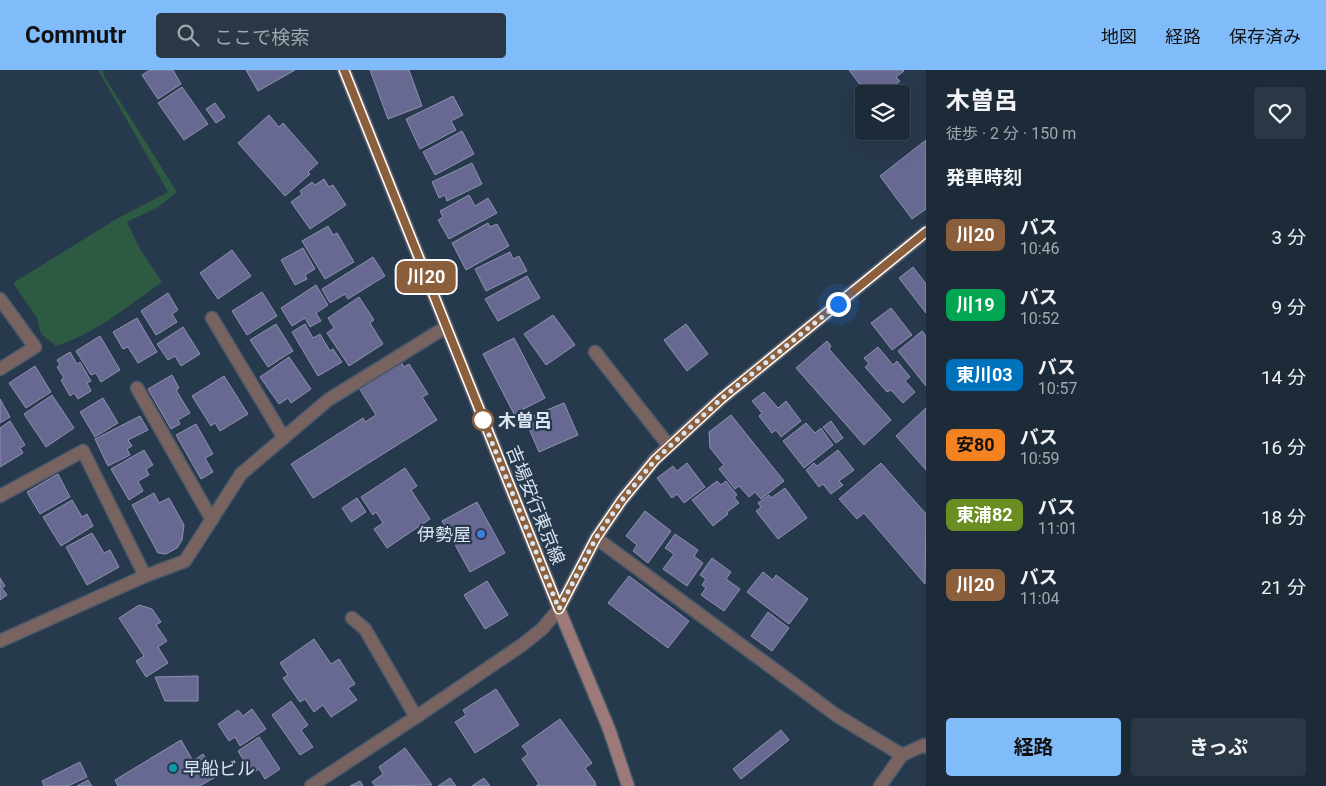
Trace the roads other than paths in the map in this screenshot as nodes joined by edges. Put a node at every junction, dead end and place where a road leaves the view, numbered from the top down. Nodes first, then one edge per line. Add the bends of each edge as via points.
1 (344, 70) edge
2 (926, 232) edge
3 (0, 299) edge
4 (212, 318) dead end
5 (446, 327) junction
6 (594, 352) dead end
7 (0, 369) edge
8 (137, 388) dead end
9 (284, 438) junction
10 (669, 446) junction
11 (0, 496) edge
12 (212, 520) junction
13 (596, 538) junction
14 (145, 576) junction
15 (559, 609) junction
16 (352, 618) dead end
17 (0, 641) edge
18 (416, 717) junction
19 (925, 745) edge
20 (902, 755) junction
21 (311, 786) edge
22 (628, 786) edge
23 (880, 786) edge

1 - 5 main road, 吉場安行東京線
2 - 10 street via 721,399
3 - 7 street via 35,347
4 - 9 street
5 - 9 street via 328,400
5 - 15 main road, 吉場安行東京線
6 - 10 street
8 - 12 street
9 - 12 street via 242,474
10 - 13 street via 622,500
11 - 14 street via 83,451
12 - 14 street via 185,561
13 - 15 street
13 - 20 street via 836,714
14 - 17 street
15 - 18 street via 522,645
15 - 22 main road, 吉場安行東京線 via 609,729
16 - 18 street via 365,629
18 - 21 street
19 - 20 street
20 - 23 street

